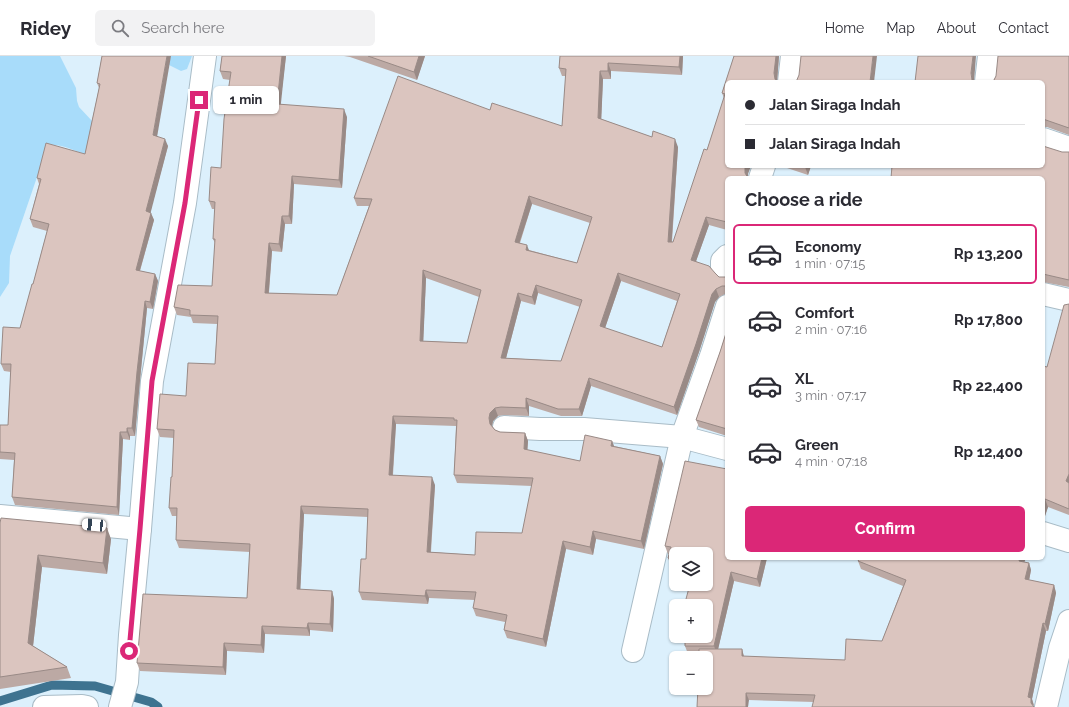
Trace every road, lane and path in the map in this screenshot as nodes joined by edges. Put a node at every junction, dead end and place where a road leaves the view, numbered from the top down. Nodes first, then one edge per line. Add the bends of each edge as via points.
1 (205, 56) edge
2 (792, 56) edge
3 (989, 56) edge
4 (789, 80) edge
5 (986, 80) edge
6 (1045, 140) edge
7 (1069, 148) edge
8 (725, 258) edge
9 (725, 271) edge
10 (1045, 294) edge
11 (1069, 300) edge
12 (725, 312) edge
13 (504, 427) dead end
14 (682, 437) junction
15 (725, 448) edge
16 (0, 516) edge
17 (140, 529) junction
18 (1045, 535) edge
19 (1069, 541) edge
20 (1069, 621) edge
21 (634, 651) dead end
22 (44, 707) edge
23 (86, 707) edge
24 (120, 707) edge
25 (1046, 707) edge

1 - 17 street via 185,203 152,381
2 - 4 street
3 - 5 street
6 - 7 street
8 - 9 street via 722,267
10 - 11 street
12 - 14 street
13 - 14 street via 584,429
14 - 15 street
14 - 21 street
16 - 17 street
17 - 24 street via 127,682
18 - 19 street
20 - 25 street
22 - 23 street

